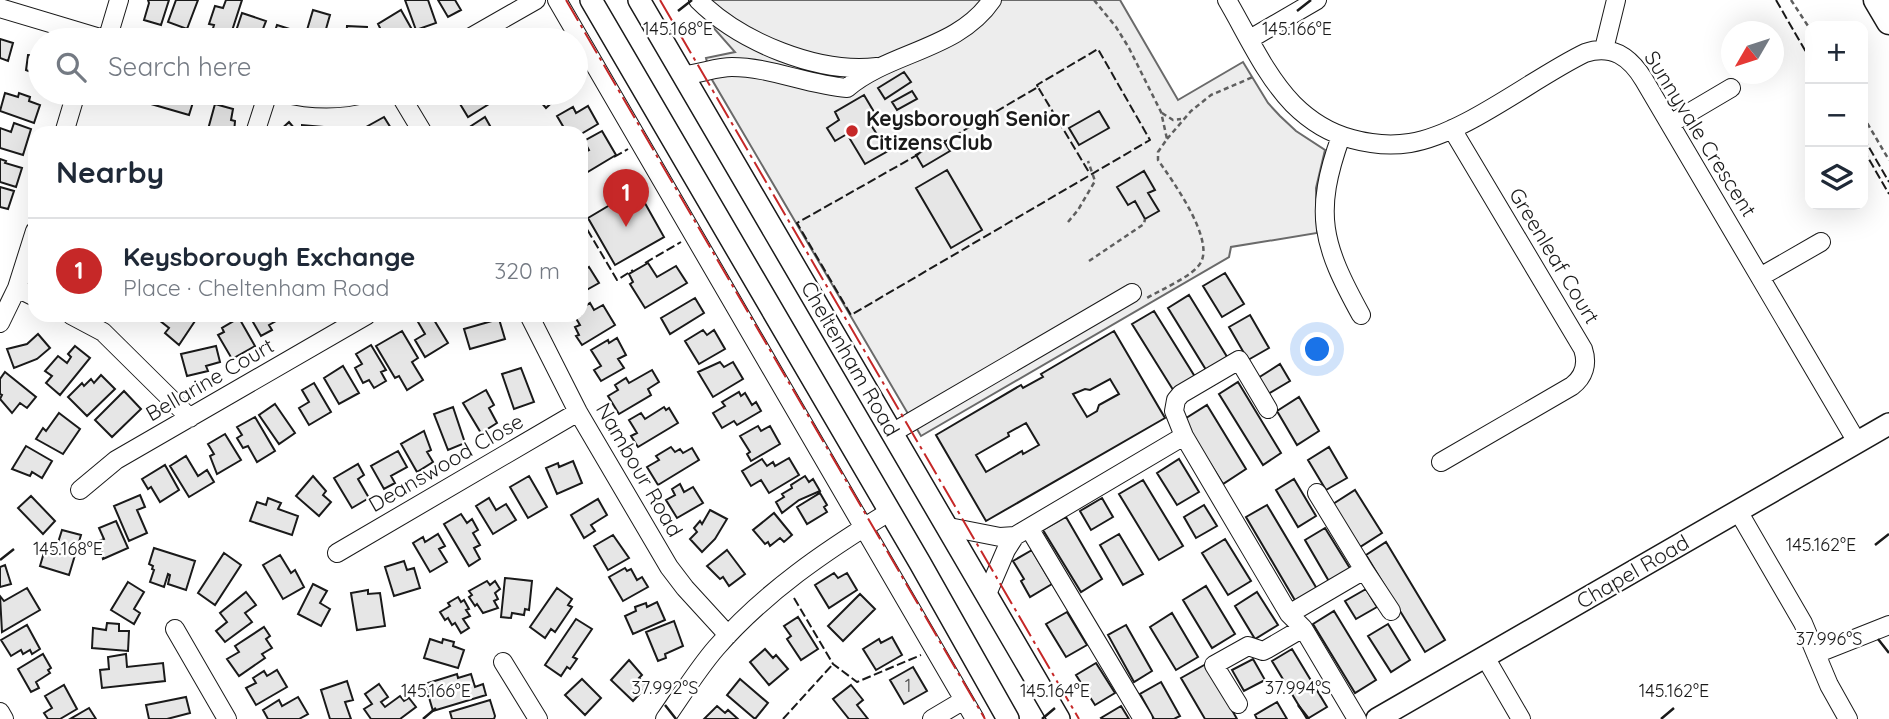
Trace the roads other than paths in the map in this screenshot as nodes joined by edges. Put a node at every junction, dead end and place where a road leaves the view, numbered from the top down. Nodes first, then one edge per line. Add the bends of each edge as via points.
1 (119, 0) edge
2 (536, 0) edge
3 (557, 0) edge
4 (592, 0) edge
5 (639, 0) edge
6 (698, 0) edge
7 (992, 0) edge
8 (1227, 0) edge
9 (1317, 0) edge
10 (1616, 0) edge
11 (1875, 0) edge
12 (0, 8) edge
13 (1889, 22) edge
14 (65, 28) edge
15 (105, 28) edge
16 (487, 28) edge
17 (573, 28) edge
18 (1250, 39) junction
19 (1604, 49) junction
20 (588, 53) edge
21 (884, 65) junction
22 (683, 75) junction
23 (1731, 88) dead end
24 (72, 105) edge
25 (264, 105) edge
26 (406, 105) edge
27 (1670, 124) junction
28 (66, 126) edge
29 (257, 126) edge
30 (419, 126) edge
31 (1452, 129) junction
32 (1340, 136) junction
33 (1821, 242) dead end
34 (28, 253) edge
35 (1760, 277) junction
36 (17, 288) junction
37 (28, 294) edge
38 (1137, 297) road end
39 (1361, 315) dead end
40 (84, 322) edge
41 (355, 322) edge
42 (533, 322) edge
43 (0, 323) edge
44 (1268, 409) dead end
45 (578, 412) junction
46 (190, 418) junction
47 (1889, 424) edge
48 (892, 433) junction
49 (1184, 436) junction
50 (1857, 442) junction
51 (1441, 463) dead end
52 (80, 490) dead end
53 (1317, 493) dead end
54 (1738, 511) junction
55 (889, 512) junction
56 (864, 527) junction
57 (948, 527) junction
58 (1022, 532) junction
59 (337, 553) dead end
60 (1364, 570) junction
61 (987, 594) junction
62 (1391, 611) dead end
63 (1289, 614) junction
64 (1889, 625) edge
65 (1303, 628) junction
66 (174, 629) dead end
67 (728, 635) junction
68 (1816, 654) junction
69 (1485, 657) junction
70 (503, 662) dead end
71 (964, 700) junction
72 (1238, 704) dead end
73 (0, 712) edge
74 (4, 719) edge
75 (227, 719) edge
76 (538, 719) edge
77 (665, 719) edge
78 (932, 719) edge
79 (975, 719) edge
80 (1008, 719) edge
81 (1059, 719) edge
82 (1143, 719) edge
83 (1357, 719) edge
84 (1377, 719) edge
85 (1521, 719) edge
86 (1847, 719) edge

1 - 15 street
2 - 16 street
3 - 17 street
4 - 55 main road, Cheltenham Road
5 - 22 main road, Cheltenham Road
6 - 21 street via 731,27 781,51 839,65
7 - 21 street via 963,29
8 - 18 street
9 - 18 street
10 - 19 street
11 - 13 highway
12 - 14 street
18 - 32 street via 1292,104
19 - 27 street, Sunnyvale Crescent via 1635,65
19 - 31 street via 1574,58
20 - 56 street
21 - 22 street via 847,88 730,67
22 - 48 main road, Cheltenham Road
23 - 27 street
24 - 28 street
25 - 29 street
26 - 30 street
27 - 35 street, Sunnyvale Crescent
31 - 32 street via 1408,144 1378,144
31 - 51 street, Greenleaf Court via 1583,349 1585,362 1582,376 1572,386
32 - 39 street via 1325,190 1327,238
33 - 35 street
34 - 36 street
35 - 50 street, Sunnyvale Crescent
36 - 37 street
36 - 43 street
38 - 48 street
40 - 46 street via 103,332
41 - 46 street, Bellarine Court
42 - 45 street, Nambour Road
44 - 49 street via 1239,360 1178,397 1174,411
45 - 59 street, Deanswood Close
45 - 67 street, Nambour Road via 670,567
46 - 52 street, Bellarine Court via 116,460
47 - 50 main road, Chapel Road
48 - 57 main road, Cheltenham Road
49 - 58 street
49 - 63 street
50 - 54 main road, Chapel Road
53 - 60 street
54 - 68 street via 1793,604
54 - 69 main road, Chapel Road
55 - 56 street
55 - 80 main road, Cheltenham Road
56 - 67 street via 790,577
56 - 71 street
57 - 58 street via 1000,537
57 - 61 main road, Cheltenham Road
58 - 61 street via 1006,550
58 - 82 street
60 - 62 street
60 - 63 street
61 - 81 main road, Cheltenham Road
63 - 65 street
64 - 68 street
65 - 72 street via 1263,651 1248,646 1214,665
65 - 83 street
66 - 75 street
67 - 77 street
68 - 86 street
69 - 84 main road, Chapel Road
69 - 85 street
70 - 76 street
71 - 78 street
71 - 79 street
73 - 74 street

